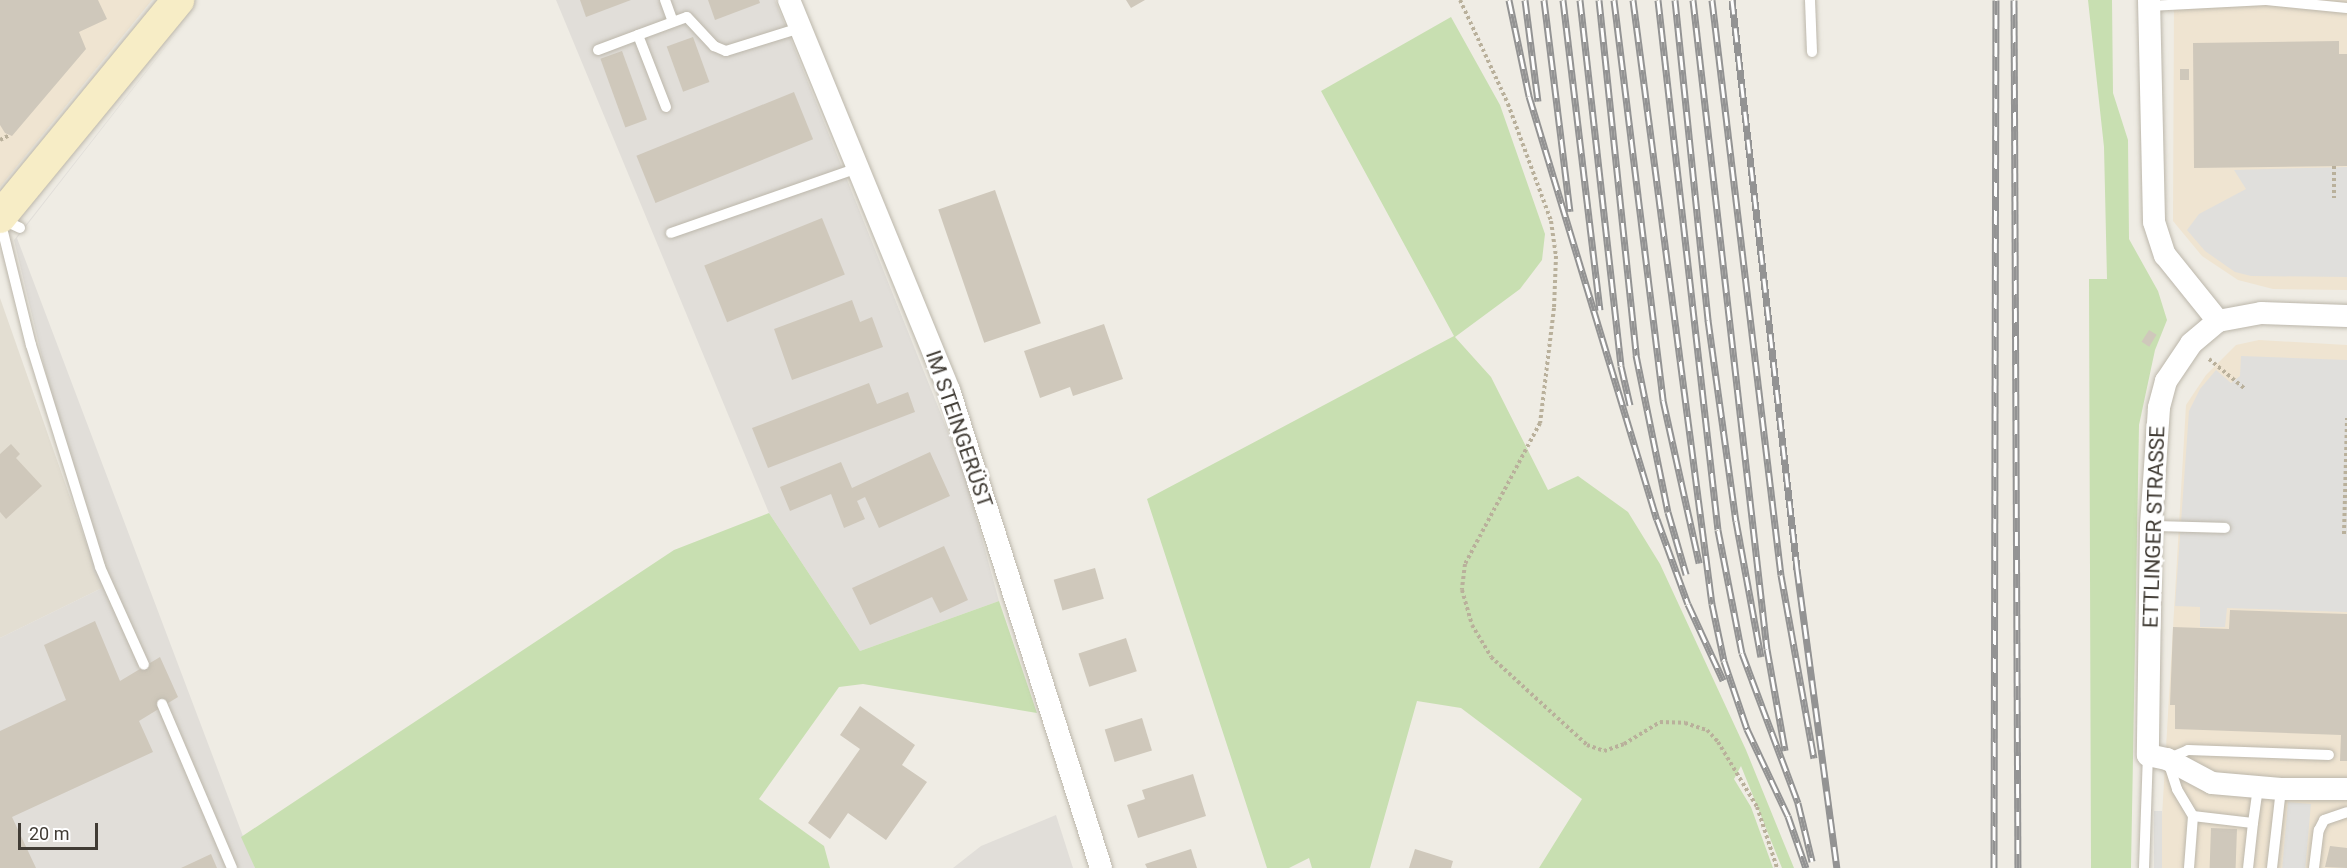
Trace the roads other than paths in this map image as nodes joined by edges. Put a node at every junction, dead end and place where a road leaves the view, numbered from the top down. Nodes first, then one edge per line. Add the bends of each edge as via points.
1 (178, 0) edge
2 (665, 0) edge
3 (789, 0) edge
4 (1810, 0) edge
5 (2266, 0) edge
6 (2149, 3) edge
7 (2347, 8) edge
8 (673, 22) junction
9 (800, 28) junction
10 (638, 35) junction
11 (598, 50) dead end
12 (1812, 52) dead end
13 (666, 107) dead end
14 (858, 168) junction
15 (5, 221) edge
16 (671, 233) dead end
17 (2347, 316) edge
18 (2218, 321) junction
19 (2151, 525) junction
20 (2225, 528) dead end
21 (144, 665) dead end
22 (162, 704) dead end
23 (2330, 755) dead end
24 (2158, 757) junction
25 (2258, 788) junction
26 (2281, 789) junction
27 (2347, 789) edge
28 (2347, 812) edge
29 (2193, 816) junction
30 (2253, 823) junction
31 (232, 868) edge
32 (1101, 868) edge
33 (2144, 868) edge
34 (2189, 868) edge
35 (2248, 868) edge
36 (2272, 868) edge
37 (2314, 868) edge

1 - 15 street
2 - 8 lane
3 - 9 street, IM STEINGERÜST
4 - 12 lane
5 - 6 lane
5 - 7 lane
6 - 18 street via 2154,222 2165,255
8 - 9 lane via 687,17 714,46 726,51
8 - 10 lane
9 - 14 street, IM STEINGERÜST
10 - 11 lane
10 - 13 lane
14 - 16 lane
14 - 32 street, IM STEINGERÜST via 949,390
15 - 21 lane via 31,345 100,567
17 - 18 street via 2261,313
18 - 19 street, ETTLINGER STRASSE via 2191,344 2166,381 2159,408
19 - 20 lane
19 - 24 street, ETTLINGER STRASSE
22 - 31 lane
23 - 24 lane via 2188,750
24 - 25 street via 2212,783
24 - 29 lane
24 - 33 lane, ETTLINGER STRASSE
25 - 26 street
25 - 30 lane
26 - 27 street
26 - 36 lane
28 - 37 lane via 2324,820
29 - 30 lane
29 - 34 lane
30 - 35 lane

